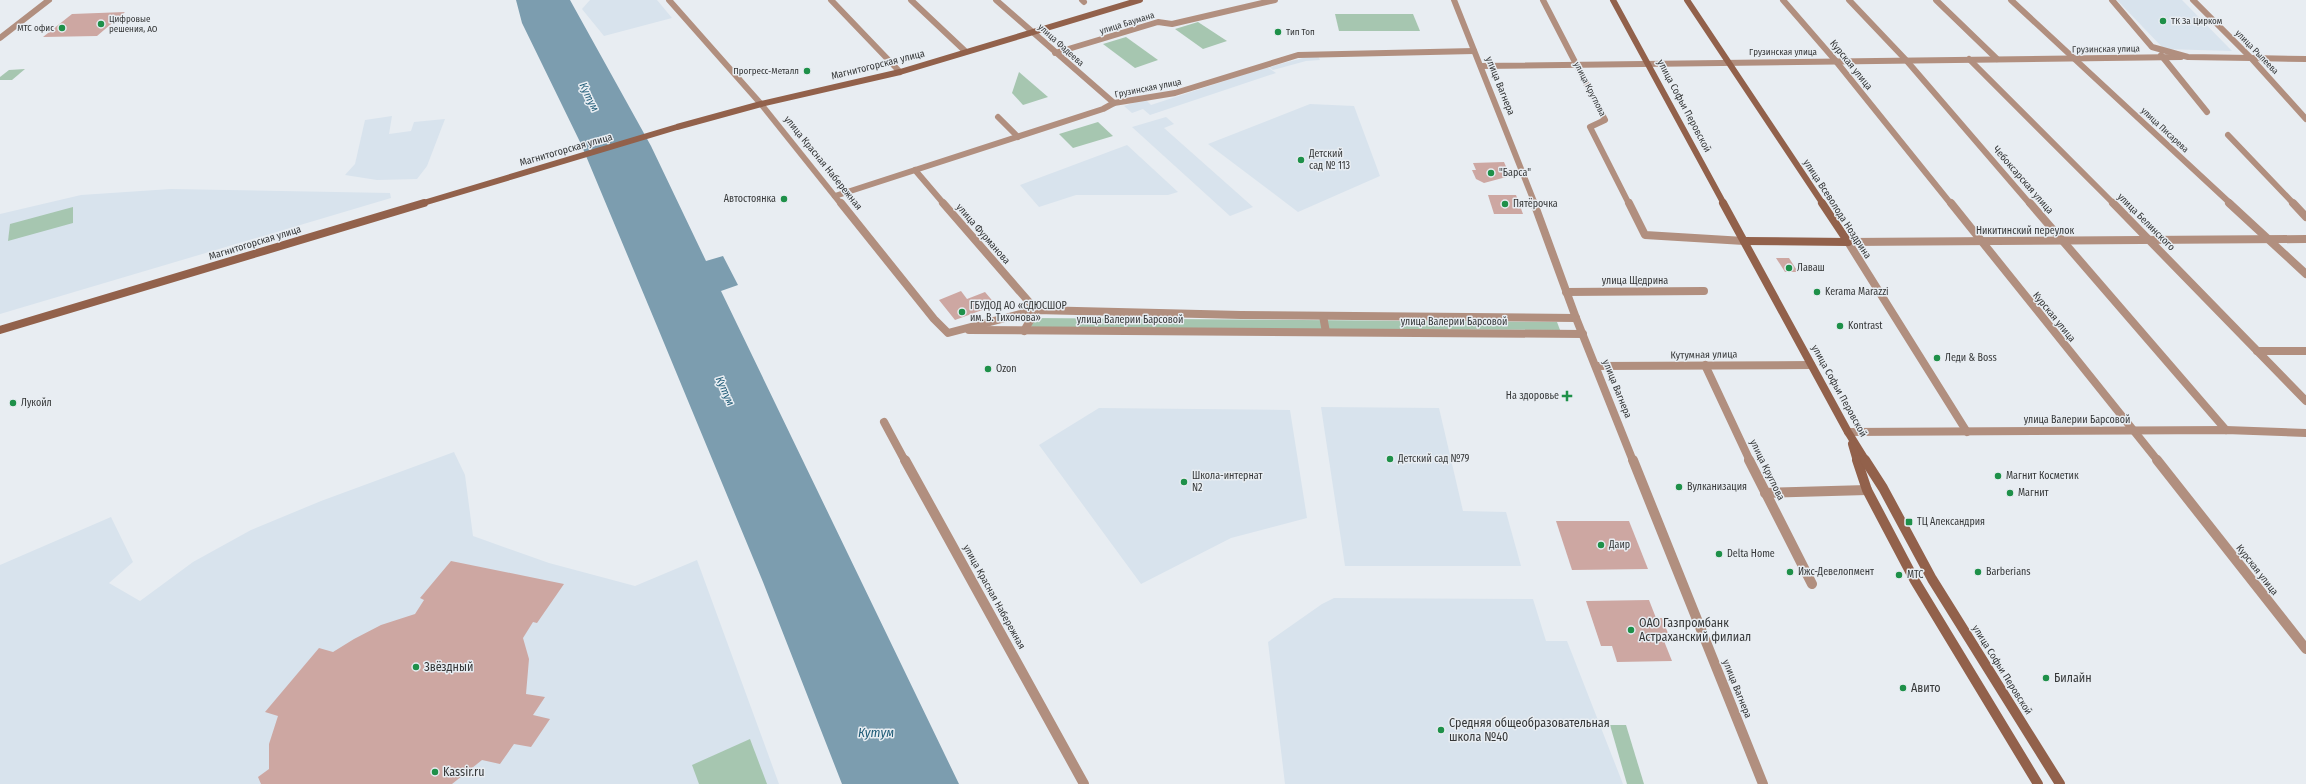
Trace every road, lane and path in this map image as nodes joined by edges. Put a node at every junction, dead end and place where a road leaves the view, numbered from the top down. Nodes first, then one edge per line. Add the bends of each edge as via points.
1 (49, 0) edge
2 (669, 0) edge
3 (831, 0) edge
4 (911, 0) edge
5 (996, 0) edge
6 (1140, 0) edge
7 (1275, 0) edge
8 (1454, 0) edge
9 (1543, 0) edge
10 (1613, 0) edge
11 (1687, 0) edge
12 (1783, 0) edge
13 (1849, 0) edge
14 (1936, 0) edge
15 (2011, 0) edge
16 (2112, 0) edge
17 (2193, 0) edge
18 (1034, 32) junction
19 (0, 38) edge
20 (2157, 49) junction
21 (965, 51) junction
22 (1474, 51) junction
23 (1055, 53) junction
24 (2163, 57) junction
25 (2181, 57) junction
26 (2075, 58) junction
27 (2251, 58) junction
28 (1969, 59) junction
29 (1997, 59) junction
30 (2306, 59) edge
31 (1835, 60) junction
32 (1906, 60) junction
33 (1727, 61) junction
34 (1648, 62) junction
35 (1578, 64) junction
36 (1481, 66) junction
37 (900, 72) junction
38 (1114, 103) junction
39 (761, 104) junction
40 (2207, 112) dead end
41 (998, 117) dead end
42 (2306, 119) edge
43 (2228, 135) dead end
44 (1018, 137) junction
45 (915, 170) junction
46 (835, 196) junction
47 (2306, 217) edge
48 (2269, 239) junction
49 (2306, 239) edge
50 (2062, 240) junction
51 (2150, 240) junction
52 (1744, 241) junction
53 (1980, 241) junction
54 (1848, 242) junction
55 (2306, 274) edge
56 (1704, 291) dead end
57 (1566, 292) junction
58 (1036, 310) junction
59 (1323, 316) junction
60 (1576, 318) junction
61 (0, 330) edge
62 (960, 330) junction
63 (1024, 331) junction
64 (1326, 332) junction
65 (1582, 334) junction
66 (2257, 350) junction
67 (2306, 351) edge
68 (1705, 365) junction
69 (1811, 365) junction
70 (1596, 366) junction
71 (2306, 401) edge
72 (884, 422) dead end
73 (2226, 430) junction
74 (2135, 431) junction
75 (1848, 432) junction
76 (1967, 432) junction
77 (2306, 433) edge
78 (1867, 490) junction
79 (1765, 493) junction
80 (1812, 584) dead end
81 (2306, 649) edge
82 (1084, 784) edge
83 (1763, 784) edge
84 (2038, 784) edge
85 (2060, 784) edge

1 - 19 street
2 - 39 street, улица Красная Набережная
3 - 37 street
4 - 21 street
5 - 18 street, улица Фадеева
6 - 18 main road, Магнитогорская улица
7 - 23 street, улица Баумана via 1172,24 1158,22
8 - 22 street, улица Вагнера
9 - 35 street, улица Круглова
10 - 34 main road, улица Софьи Перовской
11 - 33 main road, улица Всеволода Ноздрина
12 - 31 street, Курская улица
13 - 32 street, Чебоксарская улица
14 - 29 street
15 - 26 street, улица Писарева
16 - 20 street via 2152,47
17 - 27 street, улица Рылеева
18 - 21 main road, Магнитогорская улица
18 - 23 street, улица Фадеева
20 - 24 street
20 - 25 street, Грузинская улица
21 - 37 main road, Магнитогорская улица
22 - 36 street, улица Вагнера
22 - 38 street, Грузинская улица via 1298,54 1176,93
23 - 38 street, улица Фадеева
24 - 25 street, Грузинская улица
24 - 26 street, Грузинская улица
24 - 40 street
25 - 27 street, Грузинская улица
26 - 29 street, Грузинская улица
26 - 48 street, улица Писарева
27 - 30 street, Грузинская улица
27 - 42 street, улица Рылеева
28 - 29 street, Грузинская улица
28 - 32 street, Грузинская улица
28 - 51 street, улица Белинского
31 - 32 street, Грузинская улица
31 - 33 street, Грузинская улица
31 - 53 street, Курская улица
32 - 50 street, Чебоксарская улица
33 - 34 street, Грузинская улица
33 - 54 main road, улица Всеволода Ноздрина
34 - 35 street, Грузинская улица
34 - 52 main road, улица Софьи Перовской
35 - 36 street, Грузинская улица
35 - 52 street, улица Круглова via 1605,120 1590,127 1645,235
36 - 57 street, улица Вагнера
37 - 39 main road, Магнитогорская улица
38 - 44 street, Грузинская улица
39 - 46 street, улица Красная Набережная
39 - 61 main road, Магнитогорская улица via 518,174
41 - 44 street
43 - 47 street
44 - 45 street, Грузинская улица
45 - 46 street, Грузинская улица
45 - 58 street, улица Фурманова
46 - 62 street, улица Красная Набережная via 934,319 948,333
48 - 49 street, Никитинский переулок
48 - 51 street, Никитинский переулок
48 - 55 street, улица Писарева
50 - 51 street, Никитинский переулок
50 - 53 street, Никитинский переулок
50 - 73 street, Чебоксарская улица
51 - 66 street, улица Белинского
52 - 54 main road, Никитинский переулок
52 - 69 main road, улица Софьи Перовской
53 - 54 street, Никитинский переулок
53 - 74 street, Курская улица
54 - 76 street, улица Всеволода Ноздрина
56 - 57 street, улица Щедрина
57 - 60 street, улица Вагнера
58 - 59 street, улица Валерии Барсовой
58 - 62 street, улица Валерии Барсовой
58 - 63 street
59 - 60 street, улица Валерии Барсовой
59 - 64 street
60 - 65 street, улица Вагнера
62 - 63 street, улица Валерии Барсовой
63 - 64 street, улица Валерии Барсовой
64 - 65 street, улица Валерии Барсовой
65 - 70 street, улица Вагнера
66 - 67 street
66 - 71 street, улица Белинского
68 - 69 street, Кутумная улица
68 - 70 street, Кутумная улица
68 - 79 street, улица Круглова
69 - 75 main road, улица Софьи Перовской
70 - 83 street, улица Вагнера
72 - 82 street, улица Красная Набережная
73 - 74 street, улица Валерии Барсовой
73 - 77 street, улица Валерии Барсовой
74 - 76 street, улица Валерии Барсовой
74 - 81 street, Курская улица
75 - 76 street, улица Валерии Барсовой
75 - 78 main road
75 - 85 main road, улица Софьи Перовской via 1883,488 1932,579
78 - 79 street
78 - 84 main road via 1915,581
79 - 80 street, улица Круглова

